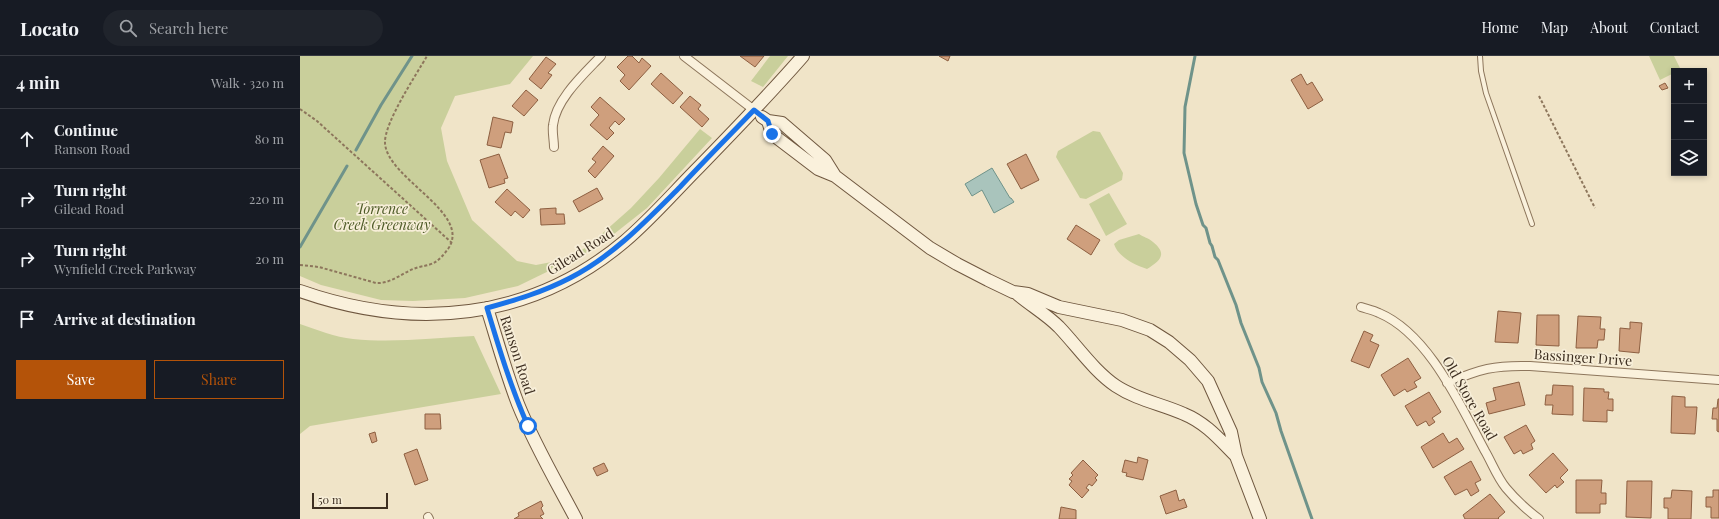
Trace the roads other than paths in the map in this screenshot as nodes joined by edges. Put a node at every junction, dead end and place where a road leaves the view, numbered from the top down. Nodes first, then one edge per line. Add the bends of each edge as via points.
1 (601, 56) edge
2 (684, 56) edge
3 (803, 56) edge
4 (1480, 56) edge
5 (754, 110) junction
6 (554, 147) dead end
7 (1532, 224) dead end
8 (300, 291) edge
9 (1014, 292) junction
10 (487, 308) junction
11 (1361, 308) dead end
12 (1719, 380) edge
13 (1447, 383) junction
14 (1236, 456) junction
15 (576, 519) edge
16 (1260, 519) edge
17 (1539, 519) edge

1 - 6 street via 570,89 559,107 552,126
2 - 5 street
3 - 5 street, Gilead Road
4 - 7 lane via 1486,93
5 - 9 street via 768,121 772,134 818,168 835,176 942,256
5 - 10 street, Gilead Road via 644,223 618,246 571,278 534,294
8 - 10 street, Gilead Road via 382,312 439,315
9 - 14 street via 1046,314 1103,376 1116,386 1202,424
9 - 14 street via 1028,294 1059,307 1122,320 1150,330 1169,342 1190,360 1208,381 1231,432
10 - 15 street, Ranson Road via 519,405
11 - 13 street, Old Store Road via 1379,313 1399,324 1413,336 1431,356
12 - 13 street, Bassinger Drive via 1503,366 1484,368
13 - 17 street, Old Store Road via 1505,487 1526,510
14 - 16 street

